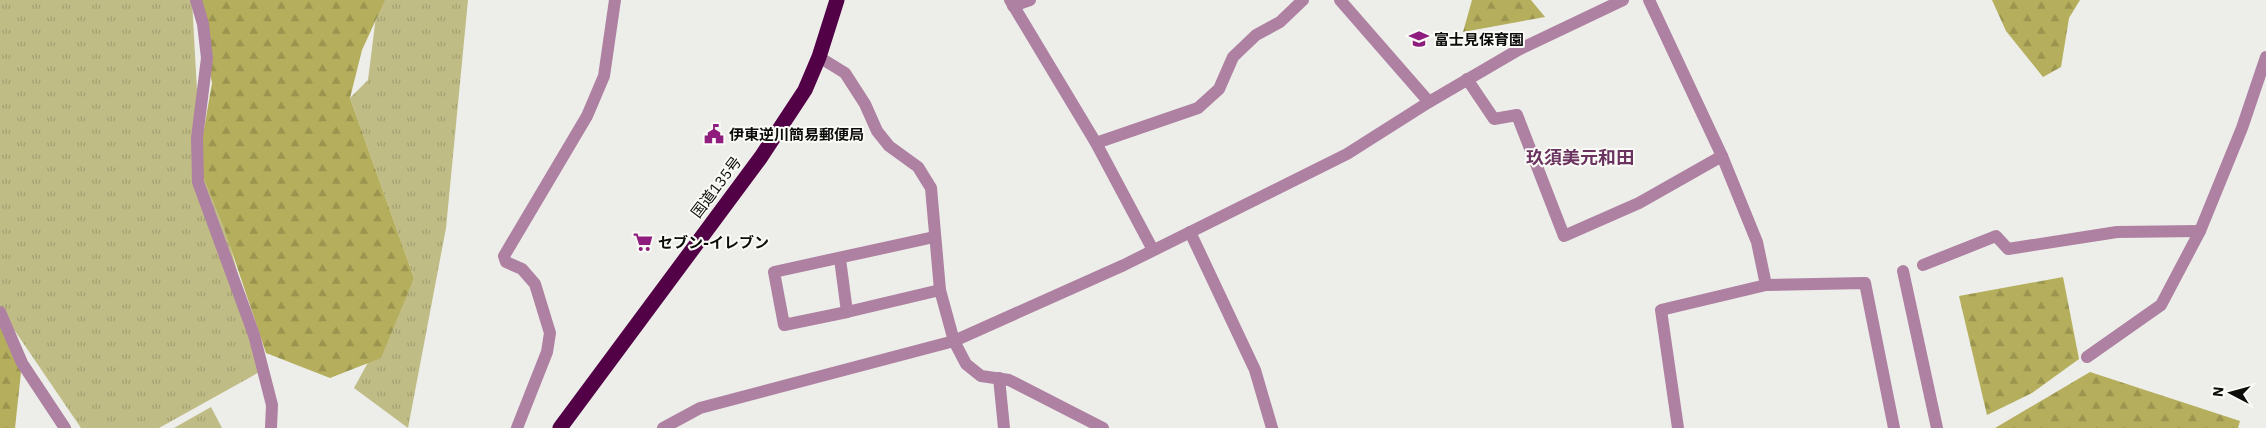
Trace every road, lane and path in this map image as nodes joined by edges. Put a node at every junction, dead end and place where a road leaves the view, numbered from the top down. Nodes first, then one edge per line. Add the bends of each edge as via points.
1 (196, 0) edge
2 (615, 0) edge
3 (837, 0) edge
4 (1030, 0) edge
5 (1303, 0) edge
6 (1340, 0) edge
7 (1623, 0) edge
8 (1649, 0) edge
9 (1012, 3) edge
10 (820, 57) junction
11 (2266, 57) edge
12 (1467, 80) junction
13 (1429, 102) junction
14 (1096, 143) junction
15 (1722, 156) junction
16 (2200, 230) junction
17 (1190, 232) junction
18 (934, 237) junction
19 (1153, 250) junction
20 (840, 259) junction
21 (1924, 265) dead end
22 (1903, 271) dead end
23 (1766, 285) junction
24 (940, 290) junction
25 (0, 312) edge
26 (847, 312) junction
27 (954, 340) junction
28 (2087, 357) dead end
29 (999, 378) junction
30 (65, 428) edge
31 (271, 428) edge
32 (517, 428) edge
33 (560, 428) edge
34 (663, 428) edge
35 (1004, 428) edge
36 (1103, 428) edge
37 (1272, 428) edge
38 (1678, 428) edge
39 (1894, 428) edge
40 (1937, 428) edge

1 - 31 street via 207,58 197,138 198,182 254,335 272,404
2 - 32 street via 604,76 587,116 504,256 506,262 522,269 535,284 550,333
3 - 10 highway, 国道135号
4 - 9 street
5 - 14 street via 1280,22 1256,35 1233,57 1219,89 1198,108
6 - 13 street
7 - 12 street via 1518,50
8 - 15 street
9 - 14 street
10 - 18 street via 845,73 865,104 876,131 889,146 918,167 930,188
10 - 33 highway, 国道135号 via 805,90 761,157
11 - 16 street via 2242,128
12 - 13 street
12 - 15 street via 1494,119 1517,115 1564,236 1638,203
13 - 17 street via 1347,154
14 - 19 street
15 - 23 street via 1758,242
16 - 21 street via 2117,232 2008,250 1996,236
16 - 28 street via 2161,305
17 - 19 street
17 - 37 street via 1254,370
18 - 20 street
18 - 24 street
19 - 27 street
20 - 26 street
20 - 26 street via 774,272 784,325
22 - 40 street
23 - 38 street via 1661,310
23 - 39 street via 1865,283
24 - 26 street
24 - 27 street
25 - 30 street via 22,363
27 - 29 street via 966,364 981,376
27 - 34 street via 700,408
29 - 35 street
29 - 36 street via 1009,380

